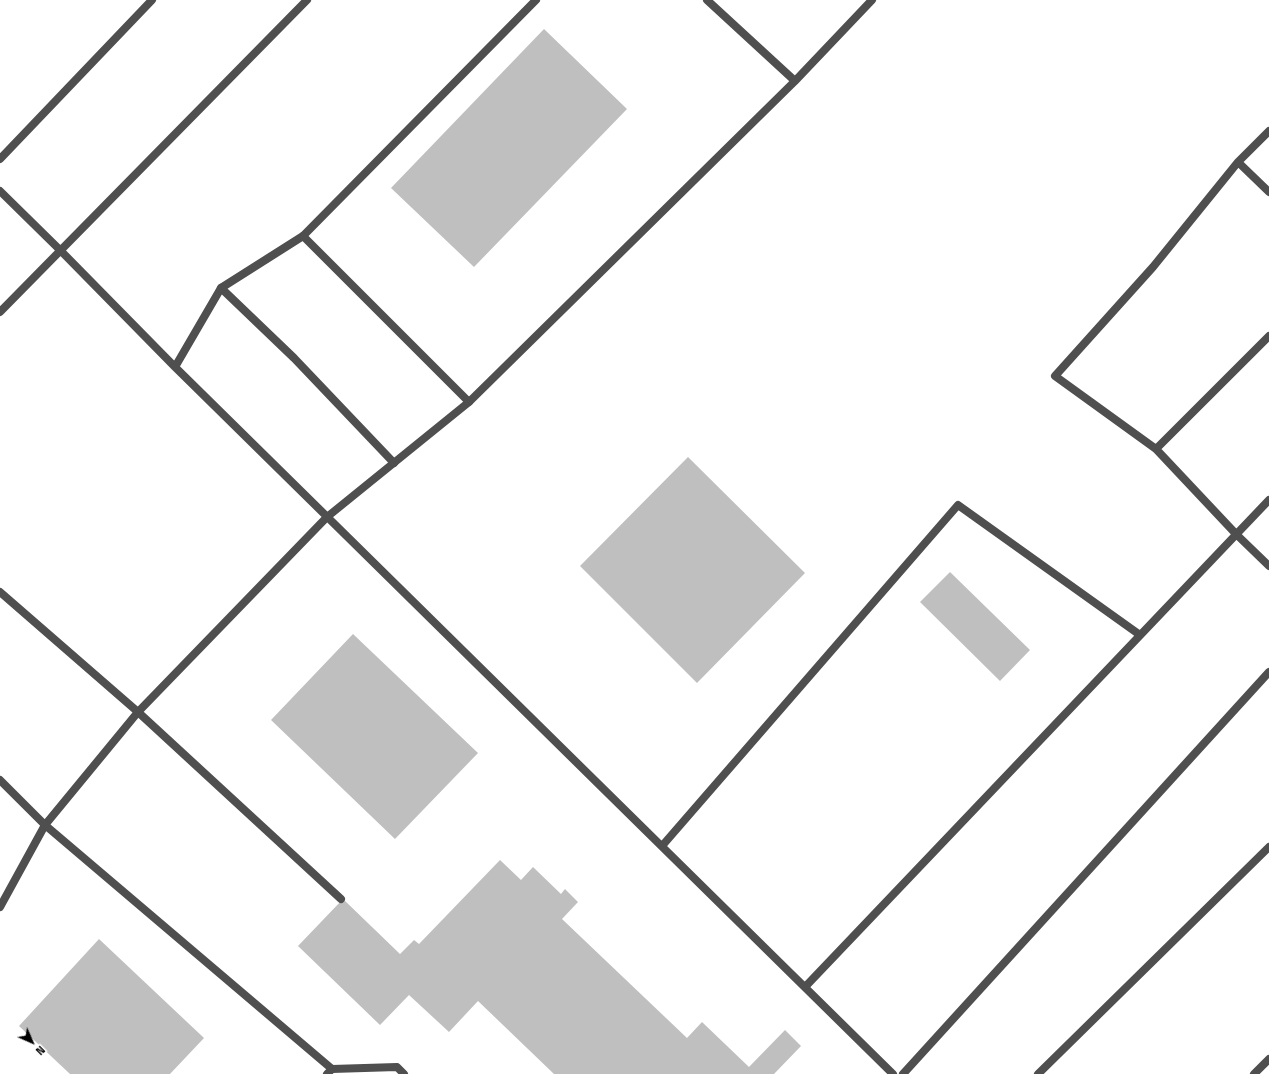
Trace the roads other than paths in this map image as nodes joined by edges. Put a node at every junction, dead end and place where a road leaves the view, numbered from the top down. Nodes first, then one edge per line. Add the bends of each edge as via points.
1 (152, 0) edge
2 (307, 0) edge
3 (536, 0) edge
4 (872, 0) edge
5 (713, 2) edge
6 (795, 80) junction
7 (1269, 131) edge
8 (0, 160) edge
9 (1238, 162) junction
10 (0, 191) edge
11 (1269, 192) edge
12 (304, 236) junction
13 (60, 250) junction
14 (222, 288) junction
15 (0, 312) edge
16 (1269, 336) edge
17 (175, 367) junction
18 (469, 402) junction
19 (1156, 449) junction
20 (394, 463) junction
21 (1269, 500) edge
22 (327, 517) junction
23 (1236, 534) junction
24 (1269, 566) edge
25 (0, 592) edge
26 (1140, 635) junction
27 (1269, 672) edge
28 (138, 712) junction
29 (0, 780) edge
30 (45, 826) junction
31 (662, 846) junction
32 (1269, 847) edge
33 (341, 899) dead end
34 (0, 907) edge
35 (804, 987) junction
36 (1269, 1059) edge
37 (329, 1072) edge
38 (404, 1074) edge
39 (893, 1074) edge
40 (903, 1074) edge
41 (1038, 1074) edge
42 (1254, 1074) edge

1 - 8 street
2 - 13 street
3 - 12 street
4 - 6 street
5 - 6 street
6 - 18 street
7 - 9 street
9 - 11 street
9 - 19 street via 1153,267 1055,376
10 - 13 street
12 - 14 street
12 - 18 street
13 - 15 street
13 - 17 street
14 - 17 street
14 - 20 street via 294,358
16 - 19 street
17 - 22 street
18 - 20 street
19 - 23 street
20 - 22 street
21 - 23 street
22 - 28 street
22 - 31 street
23 - 24 street
23 - 26 street
25 - 28 street
26 - 31 street via 958,505
26 - 35 street
27 - 40 street
28 - 30 street
28 - 33 street
29 - 30 street
30 - 34 street
30 - 37 street
31 - 35 street
32 - 41 street
35 - 39 street
36 - 42 street
37 - 38 street via 397,1067

